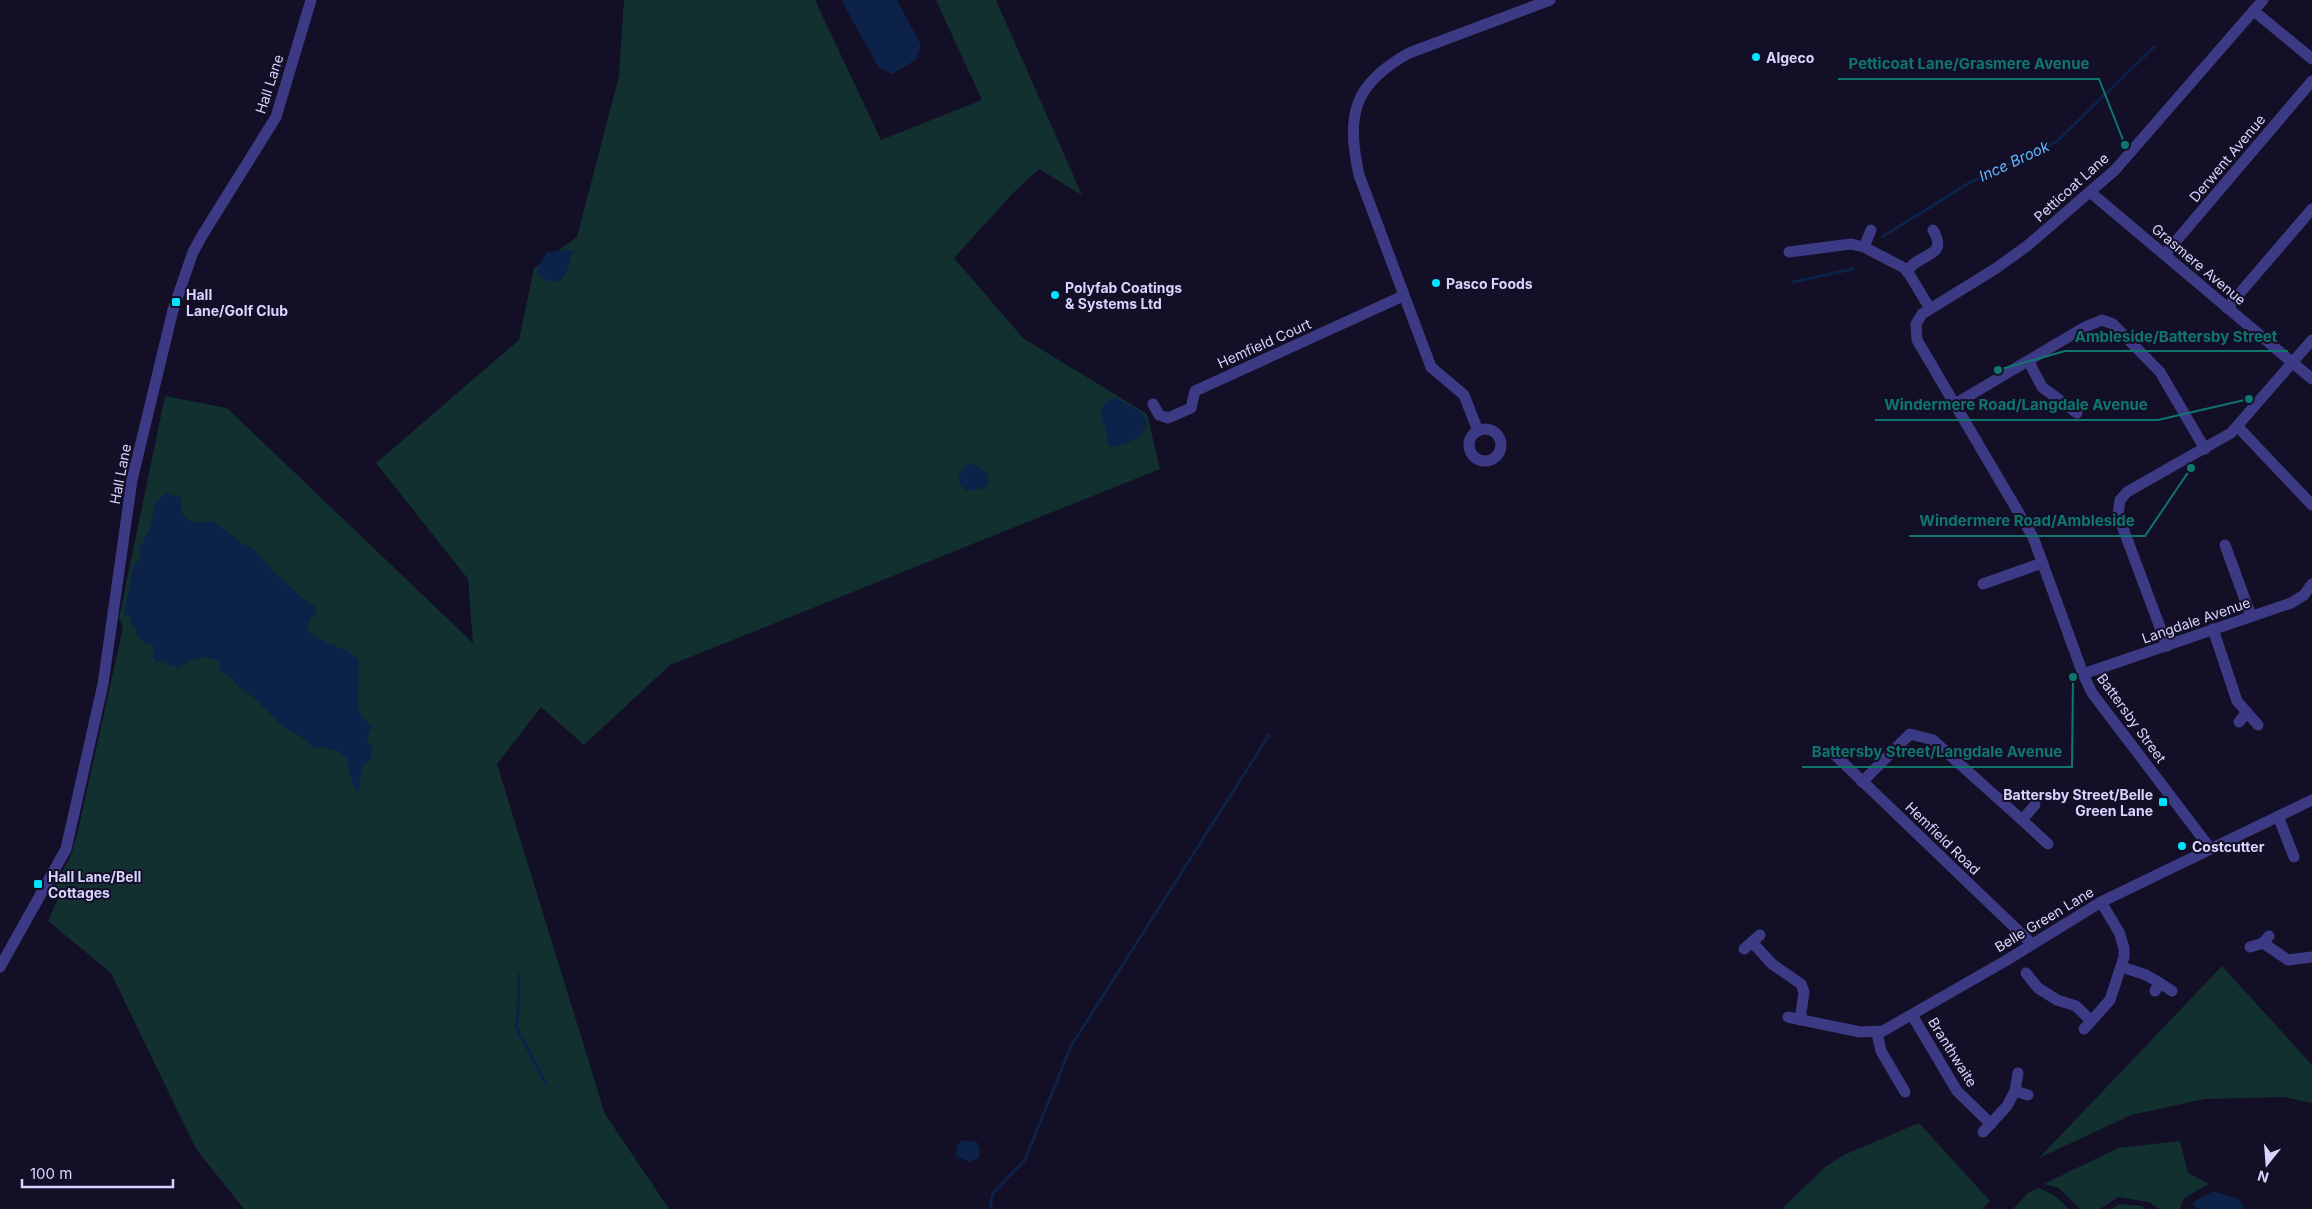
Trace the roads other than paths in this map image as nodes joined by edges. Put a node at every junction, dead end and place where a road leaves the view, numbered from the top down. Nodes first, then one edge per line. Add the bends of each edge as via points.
1 (311, 0) edge
2 (1550, 0) edge
3 (2263, 0) edge
4 (2254, 11) junction
5 (2312, 59) edge
6 (2312, 80) edge
7 (2090, 192) junction
8 (2312, 209) edge
9 (1871, 230) dead end
10 (1933, 230) dead end
11 (1864, 247) junction
12 (1789, 252) dead end
13 (2165, 254) junction
14 (1908, 272) junction
15 (1403, 296) junction
16 (1929, 307) junction
17 (2227, 308) junction
18 (1916, 324) joint
19 (2312, 340) edge
20 (2029, 362) junction
21 (2292, 363) junction
22 (2312, 379) edge
23 (1153, 404) dead end
24 (1955, 404) junction
25 (2077, 413) dead end
26 (2238, 426) junction
27 (1478, 431) dead end
28 (2204, 449) junction
29 (2312, 505) edge
30 (2225, 545) dead end
31 (2042, 564) junction
32 (1983, 584) dead end
33 (2312, 584) edge
34 (2251, 616) junction
35 (2213, 629) junction
36 (2168, 646) junction
37 (2083, 674) junction
38 (2247, 712) junction
39 (2239, 722) dead end
40 (2258, 725) dead end
41 (1833, 753) dead end
42 (1862, 782) junction
43 (2312, 800) edge
44 (2036, 805) dead end
45 (2278, 816) junction
46 (2022, 820) junction
47 (2048, 844) dead end
48 (2210, 848) junction
49 (2294, 857) dead end
50 (2101, 902) junction
51 (1752, 942) dead end
52 (2032, 944) junction
53 (2250, 947) dead end
54 (2312, 957) edge
55 (0, 967) edge
56 (2122, 967) junction
57 (2026, 974) dead end
58 (2172, 991) dead end
59 (1912, 1015) junction
60 (1877, 1033) junction
61 (2018, 1073) dead end
62 (1905, 1092) dead end
63 (2016, 1092) junction
64 (2028, 1095) dead end

1 - 55 street, Hall Lane via 276,117 202,234 173,310 132,480 103,684 66,849
2 - 15 street via 1408,53 1371,80 1359,100 1352,123 1359,175
3 - 4 street, Petticoat Lane
4 - 5 street
4 - 7 street, Petticoat Lane via 2136,147
6 - 13 street, Derwent Avenue
7 - 13 street, Grasmere Avenue
7 - 16 street, Petticoat Lane via 1995,269
8 - 17 street
9 - 11 street
10 - 14 street via 1939,239 1938,248 1911,265
11 - 12 street via 1851,244
11 - 14 street
13 - 17 street, Grasmere Avenue
14 - 16 street
15 - 23 street, Hemfield Court via 1195,391 1191,408 1168,418 1160,415
15 - 27 street via 1431,368 1464,396
16 - 18 street, Petticoat Lane
17 - 21 street, Grasmere Avenue
18 - 24 street, Battersby Street via 1917,340
19 - 21 street
20 - 24 street
20 - 25 street via 2042,387
20 - 28 street via 2085,327 2102,320 2113,324 2160,372
21 - 22 street, Grasmere Avenue
21 - 26 street
24 - 31 street, Battersby Street via 2033,537
26 - 28 street via 2221,441
26 - 29 street
28 - 36 street via 2122,495 2118,505 2118,515
30 - 34 street
31 - 32 street
31 - 37 street, Battersby Street
33 - 34 street, Langdale Avenue via 2298,600
34 - 35 street, Langdale Avenue
35 - 36 street, Langdale Avenue
35 - 38 street via 2237,701
36 - 37 street, Langdale Avenue
37 - 48 street, Battersby Street via 2092,693
38 - 39 street
38 - 40 street
41 - 42 street, Hemfield Road
42 - 46 street via 1910,734 1933,740
42 - 52 street, Hemfield Road
43 - 45 street, Belle Green Lane
44 - 46 street
45 - 48 street, Belle Green Lane
45 - 49 street
46 - 47 street
48 - 50 street, Belle Green Lane
50 - 52 street, Belle Green Lane
50 - 56 street via 2122,940
51 - 60 street via 1772,964 1801,984 1804,992 1794,1018
52 - 59 street, Belle Green Lane
53 - 54 street via 2266,939 2288,960
56 - 57 street via 2110,1000 2088,1025 2076,1006 2057,1000 2038,988
56 - 58 street via 2146,975 2157,987
59 - 60 street, Belle Green Lane
59 - 63 street, Branthwaite via 1957,1091 1987,1128 2008,1106
60 - 62 street via 1881,1051
61 - 63 street, Branthwaite
63 - 64 street

